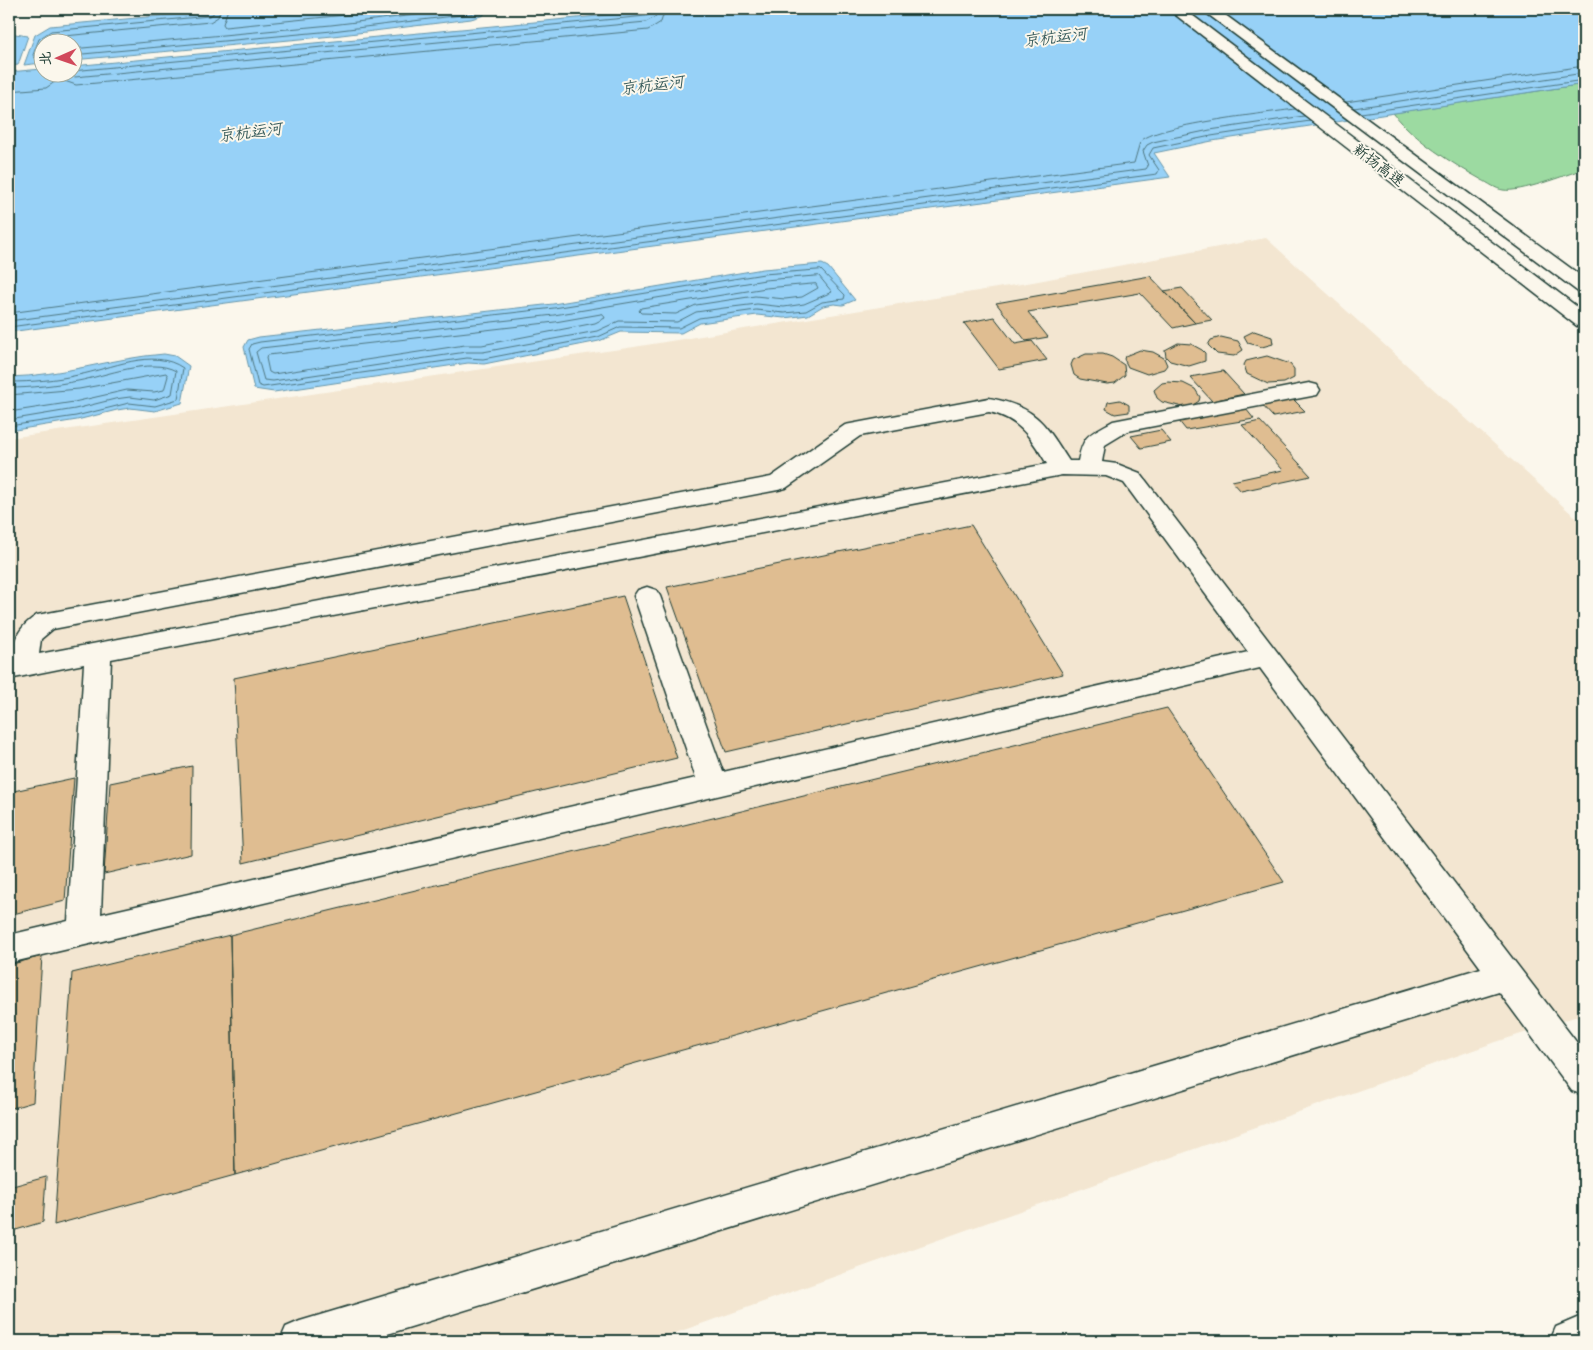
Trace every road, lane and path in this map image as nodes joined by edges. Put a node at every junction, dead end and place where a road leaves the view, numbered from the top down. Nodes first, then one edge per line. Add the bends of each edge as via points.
1 (1174, 9) edge
2 (1208, 9) edge
3 (1584, 286) edge
4 (1584, 322) edge
5 (1309, 390) dead end
6 (1089, 467) junction
7 (1062, 468) junction
8 (579, 521) junction
9 (590, 558) junction
10 (647, 596) dead end
11 (98, 652) junction
12 (1267, 657) junction
13 (16, 668) edge
14 (713, 785) junction
15 (84, 931) junction
16 (9, 948) edge
17 (1506, 975) junction
18 (1584, 1079) edge
19 (1584, 1335) edge
20 (300, 1341) edge
21 (1570, 1341) edge

1 - 4 main road, 新扬高速
2 - 3 main road, 新扬高速
5 - 6 main road via 1120,426 1094,442
6 - 7 main road
6 - 12 main road via 1109,469 1132,478
7 - 8 main road via 1033,425 1005,407 989,405 853,430 778,483
7 - 9 main road
8 - 9 main road
8 - 13 main road via 46,621 32,629
9 - 11 main road
10 - 14 main road
11 - 13 main road
11 - 15 main road
12 - 14 main road
12 - 17 main road
14 - 15 main road
15 - 16 main road
17 - 18 main road
17 - 20 main road
19 - 21 main road

